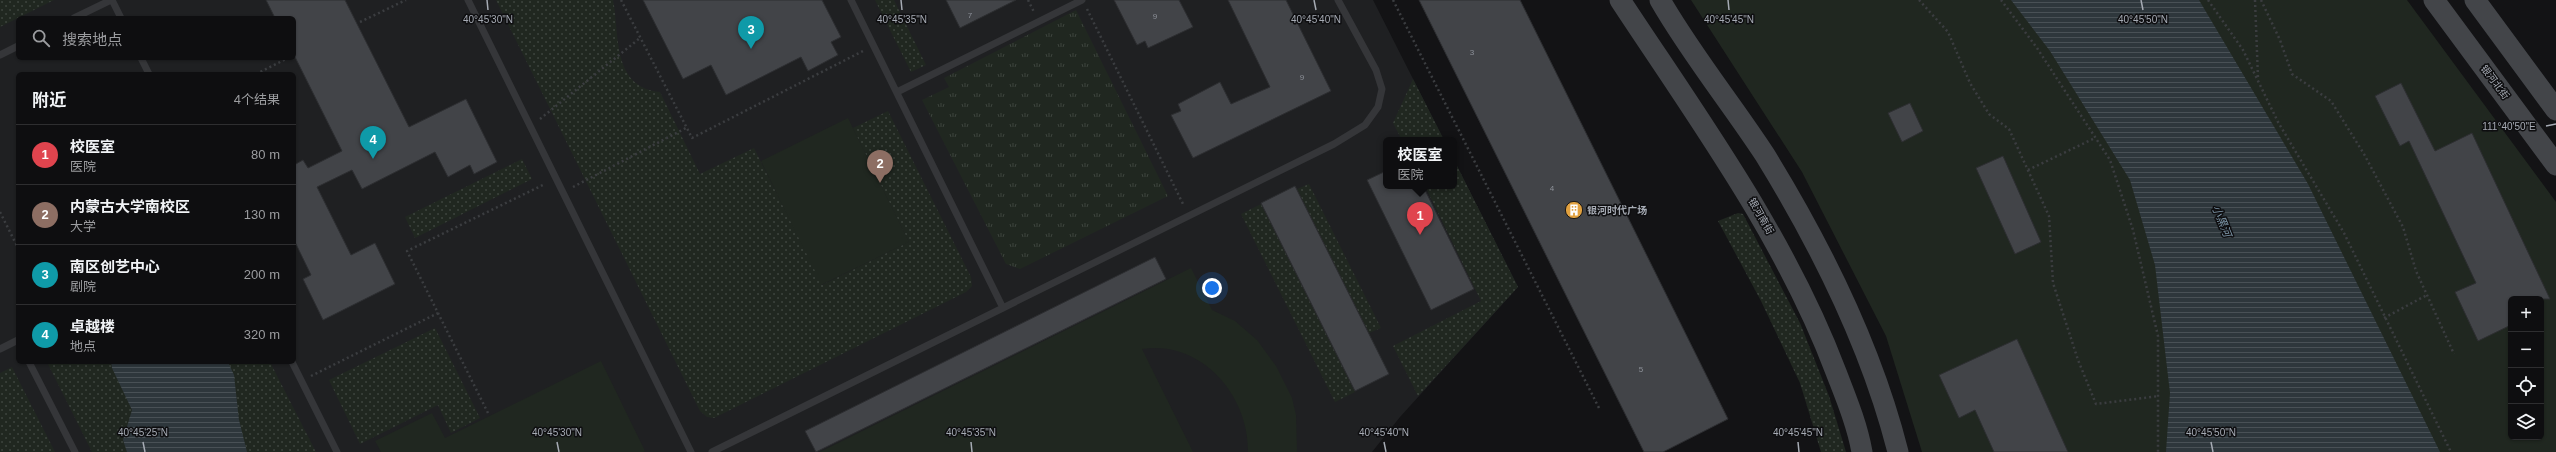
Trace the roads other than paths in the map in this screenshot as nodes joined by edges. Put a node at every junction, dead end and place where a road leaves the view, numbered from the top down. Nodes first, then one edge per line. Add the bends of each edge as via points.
1 (111, 0) edge
2 (468, 0) edge
3 (851, 0) edge
4 (1082, 0) edge
5 (1338, 0) edge
6 (1620, 0) edge
7 (1660, 0) edge
8 (2434, 0) edge
9 (2475, 0) edge
10 (78, 16) edge
11 (120, 16) edge
12 (16, 47) edge
13 (0, 55) edge
14 (142, 60) edge
15 (148, 72) edge
16 (897, 92) junction
17 (2556, 110) edge
18 (2556, 165) edge
19 (1003, 308) junction
20 (16, 341) edge
21 (0, 349) edge
22 (30, 364) edge
23 (293, 364) edge
24 (75, 452) edge
25 (337, 452) edge
26 (691, 452) edge
27 (712, 452) edge
28 (1862, 452) edge
29 (1898, 452) edge

1 - 10 lane
1 - 11 lane
2 - 26 lane
3 - 16 lane
4 - 16 lane
5 - 19 lane via 1376,70 1382,89 1378,107 1365,125 1334,144
6 - 28 main road, 银河南街 via 1762,215 1819,326 1858,432
7 - 29 main road via 1765,156 1818,251 1854,321 1888,413
8 - 18 main road, 银河北街
9 - 17 main road
12 - 13 lane
14 - 15 lane
16 - 19 lane
19 - 27 lane
20 - 21 lane
22 - 24 lane
23 - 25 lane

